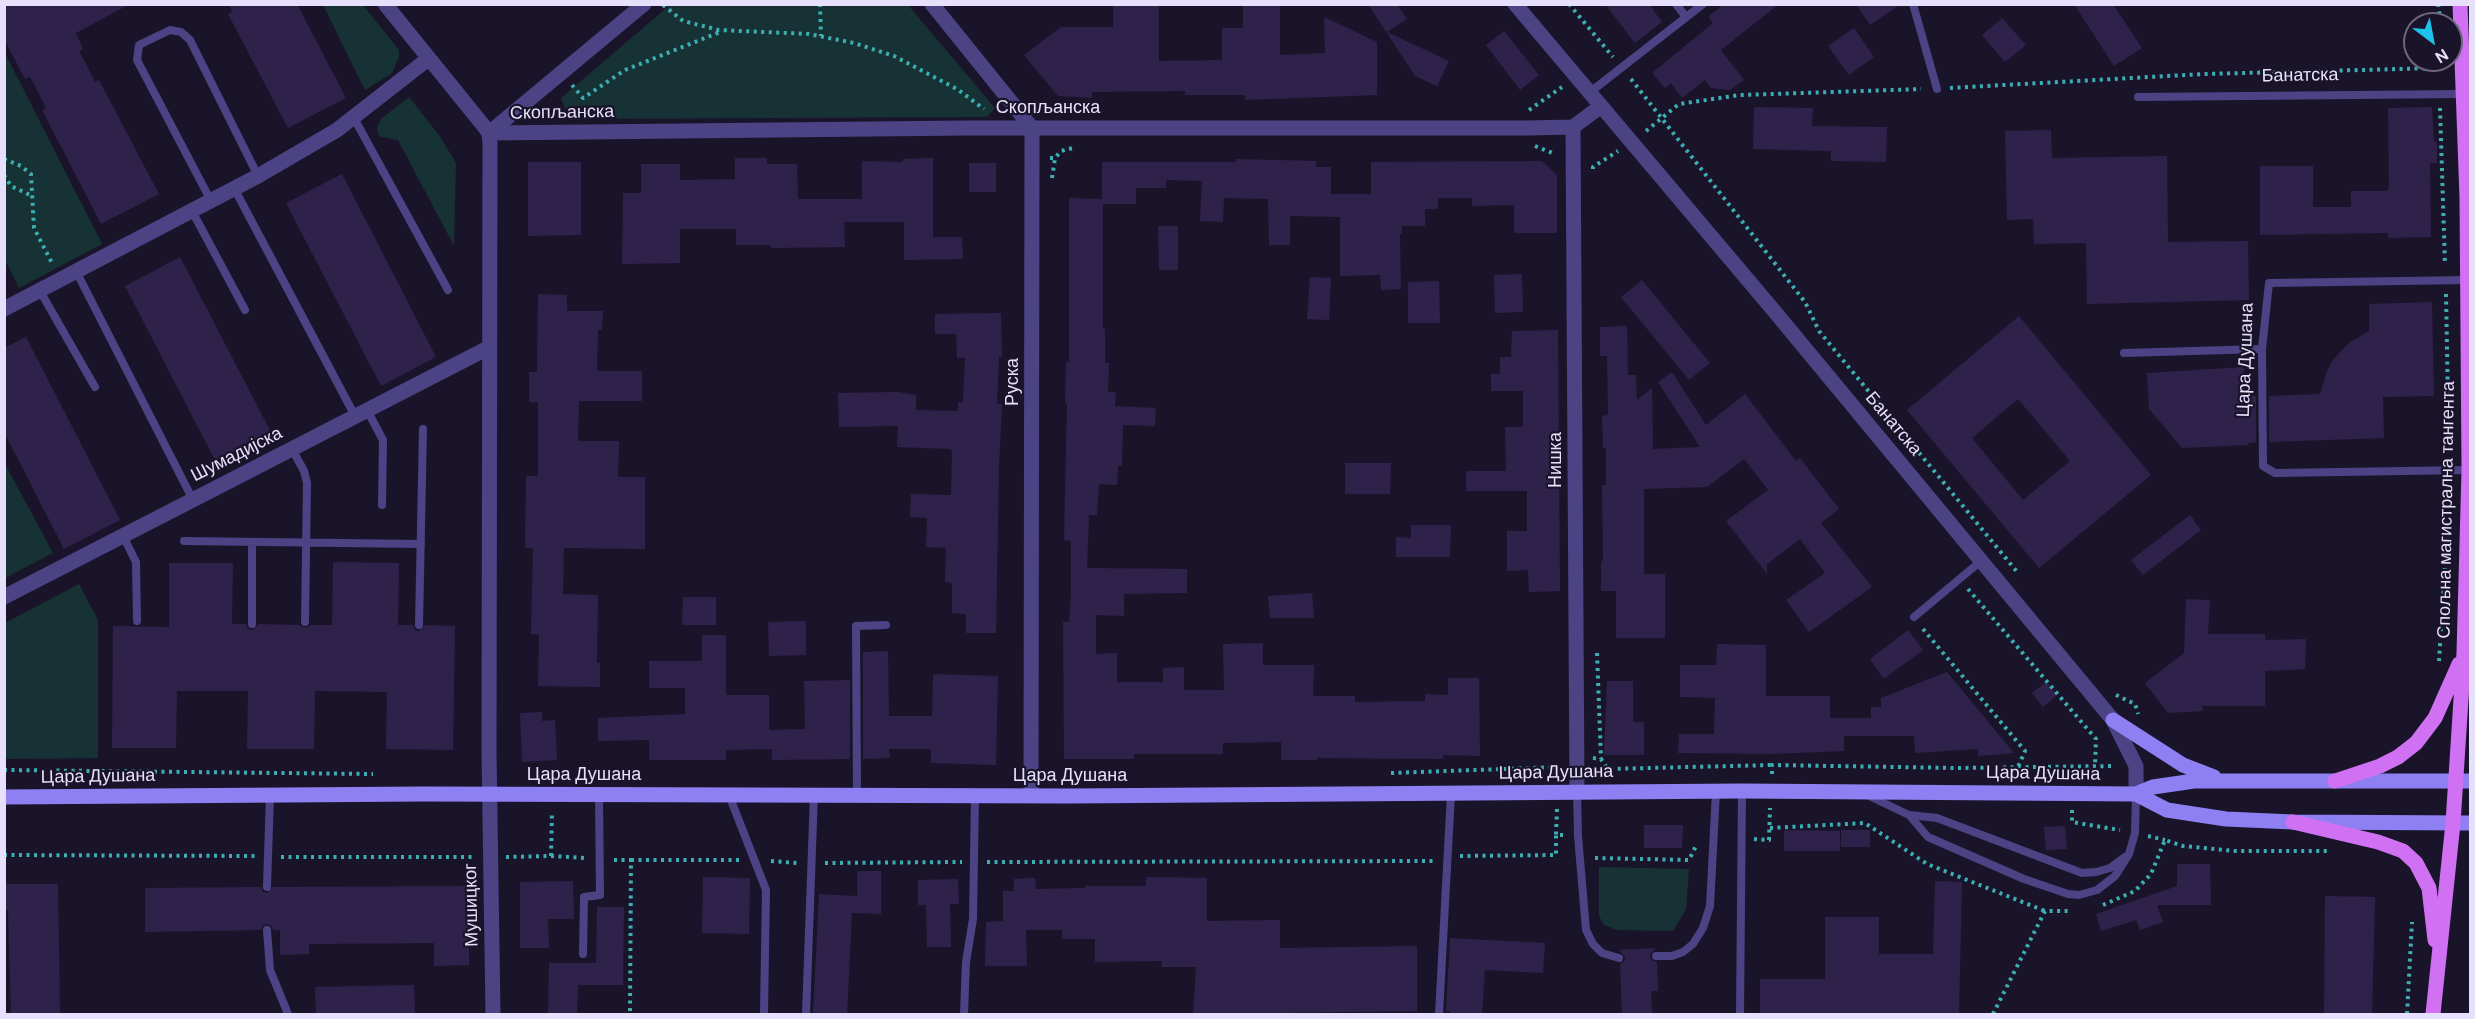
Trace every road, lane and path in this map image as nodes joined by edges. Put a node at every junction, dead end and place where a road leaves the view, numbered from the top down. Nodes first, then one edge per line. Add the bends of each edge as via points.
1 (385, 4) edge
2 (662, 4) edge
3 (819, 4) edge
4 (932, 4) edge
5 (1515, 4) edge
6 (1569, 4) edge
7 (1676, 4) edge
8 (1702, 4) edge
9 (1913, 4) edge
10 (2460, 4) edge
11 (644, 5) edge
12 (1686, 17) junction
13 (723, 30) junction
14 (821, 36) junction
15 (428, 59) junction
16 (1622, 68) junction
17 (2403, 69) edge
18 (562, 72) junction
19 (1555, 78) dead end
20 (1937, 89) junction
21 (1589, 93) junction
22 (2467, 94) edge
23 (2138, 98) dead end
24 (1600, 107) junction
25 (1662, 117) junction
26 (354, 118) junction
27 (1573, 127) junction
28 (996, 128) junction
29 (1032, 128) junction
30 (1528, 128) junction
31 (489, 133) junction
32 (1630, 144) junction
33 (1573, 158) junction
34 (4, 159) edge
35 (1593, 167) dead end
36 (4, 175) edge
37 (258, 176) junction
38 (234, 188) junction
39 (32, 196) junction
40 (211, 201) junction
41 (192, 211) junction
42 (76, 271) junction
43 (61, 279) junction
44 (2468, 280) junction
45 (448, 290) dead end
46 (40, 291) junction
47 (4, 309) edge
48 (245, 310) dead end
49 (488, 348) junction
50 (2262, 349) junction
51 (2124, 353) dead end
52 (95, 387) dead end
53 (361, 413) junction
54 (423, 429) dead end
55 (292, 449) junction
56 (2469, 470) junction
57 (193, 500) junction
58 (382, 506) dead end
59 (123, 536) junction
60 (184, 541) dead end
61 (252, 542) junction
62 (306, 543) junction
63 (421, 544) junction
64 (2446, 547) dead end
65 (1981, 561) junction
66 (2021, 576) dead end
67 (1960, 579) junction
68 (4, 597) edge
69 (1914, 617) joint
70 (137, 621) dead end
71 (305, 622) dead end
72 (252, 624) dead end
73 (419, 625) dead end
74 (886, 626) dead end
75 (2464, 654) junction
76 (2438, 665) dead end
77 (2108, 690) dead end
78 (2113, 720) junction
79 (2140, 721) dead end
80 (2095, 766) dead end
81 (2018, 767) dead end
82 (2074, 767) dead end
83 (2226, 781) junction
84 (2335, 781) junction
85 (2463, 781) edge
86 (1742, 791) junction
87 (1858, 791) junction
88 (1577, 792) junction
89 (1716, 792) junction
90 (2073, 793) junction
91 (270, 794) junction
92 (489, 794) junction
93 (552, 794) junction
94 (814, 794) junction
95 (857, 794) junction
96 (1451, 794) junction
97 (2136, 794) junction
98 (599, 795) junction
99 (729, 795) junction
100 (975, 795) junction
101 (1031, 795) junction
102 (4, 797) edge
103 (1909, 815) junction
104 (2293, 822) junction
105 (2453, 823) junction
106 (2470, 823) edge
107 (1770, 828) dead end
108 (2135, 833) junction
109 (1557, 835) dead end
110 (2165, 840) junction
111 (2334, 851) dead end
112 (2129, 854) junction
113 (4, 855) edge
114 (268, 856) junction
115 (551, 856) junction
116 (1448, 856) junction
117 (491, 857) junction
118 (600, 859) junction
119 (631, 860) junction
120 (755, 860) junction
121 (974, 862) junction
122 (812, 863) junction
123 (267, 887) dead end
124 (2102, 906) dead end
125 (2045, 911) junction
126 (2072, 911) dead end
127 (267, 930) dead end
128 (583, 954) dead end
129 (1656, 956) dead end
130 (1619, 958) dead end
131 (2436, 976) junction
132 (288, 1014) edge
133 (493, 1014) edge
134 (630, 1014) edge
135 (764, 1014) edge
136 (806, 1014) edge
137 (964, 1014) edge
138 (1439, 1014) edge
139 (1740, 1014) edge
140 (1993, 1014) edge
141 (2433, 1014) edge

1 - 15 street
2 - 13 path via 683,21
3 - 14 path
4 - 29 street
5 - 21 street, Банатска
6 - 16 path
7 - 12 lane
8 - 12 lane
9 - 20 lane
10 - 22 main road, Спољна магистрална тангента
11 - 18 street
12 - 16 lane
13 - 14 path
13 - 18 path via 625,70 583,98
14 - 28 path via 894,56 957,89 989,113
15 - 26 street
15 - 31 street
16 - 21 lane
16 - 25 path
17 - 20 path via 2204,74
18 - 31 street
19 - 30 path via 1562,87 1525,112
20 - 25 path via 1740,95 1679,104
21 - 24 street, Банатска
22 - 23 lane, Банатска
22 - 44 main road, Спољна магистрална тангента
24 - 27 street
24 - 32 street, Банатска
25 - 32 path
25 - 66 path via 1805,302 1819,331
26 - 37 street
26 - 45 lane
27 - 30 street, Скопљанска
27 - 33 street, Нишка
28 - 29 street, Скопљанска
28 - 31 street, Скопљанска
29 - 30 street, Скопљанска
29 - 101 street, Руска
30 - 33 path via 1536,148
31 - 49 street
32 - 65 street, Банатска
33 - 35 path
33 - 88 street, Нишка
34 - 39 path via 31,174
36 - 39 path via 11,186
37 - 38 street
37 - 40 lane via 190,40 181,32 170,30 139,45 136,60
38 - 40 street
38 - 53 lane
39 - 43 path via 34,228
40 - 41 street
41 - 42 street
41 - 48 lane
42 - 43 street
42 - 57 lane
43 - 46 street
44 - 50 lane, Цара Душана via 2269,283
44 - 56 main road, Спољна магистрална тангента
46 - 47 street
46 - 52 lane
49 - 53 street, Шумадијска
49 - 92 street
50 - 51 lane
50 - 56 lane, Цара Душана via 2263,466 2275,473
53 - 55 street, Шумадијска
53 - 58 lane via 383,441
54 - 63 lane
55 - 57 street, Шумадијска
55 - 62 lane via 306,477
56 - 75 main road, Спољна магистрална тангента
57 - 59 street, Шумадијска
59 - 68 street, Шумадијска
59 - 70 lane via 136,562
60 - 61 lane
61 - 62 lane
61 - 72 lane
62 - 63 lane
62 - 71 lane
63 - 73 lane
64 - 76 path
65 - 67 lane
65 - 78 street, Банатска
67 - 69 lane
67 - 80 path via 2096,739
69 - 81 path via 2025,751
74 - 95 lane via 856,626
75 - 84 main road via 2435,718 2416,743 2398,758
75 - 85 main road, Спољна магистрална тангента
77 - 79 path via 2135,704
78 - 83 main road via 2183,765
78 - 97 street, Банатска via 2136,766
82 - 90 path
83 - 84 main road, Цара Душана
83 - 97 main road, Цара Душана via 2174,783
84 - 85 main road, Цара Душана
85 - 105 main road, Спољна магистрална тангента
86 - 87 main road, Цара Душана
86 - 89 main road, Цара Душана
86 - 139 lane
87 - 90 main road, Цара Душана
87 - 103 lane
88 - 89 main road, Цара Душана
88 - 96 main road, Цара Душана
88 - 130 lane via 1586,930 1602,953
89 - 129 lane via 1710,906 1703,928 1683,952
90 - 97 main road, Цара Душана
90 - 108 path via 2072,822
91 - 92 main road, Цара Душана
91 - 102 main road, Цара Душана
91 - 114 lane
92 - 93 main road, Цара Душана
92 - 117 street, Мушицког
93 - 98 main road, Цара Душана
93 - 115 path
94 - 95 main road, Цара Душана
94 - 99 main road, Цара Душана
94 - 122 lane
95 - 100 main road, Цара Душана
96 - 101 main road, Цара Душана
96 - 116 lane
97 - 104 main road, Цара Душана via 2167,810 2199,817
97 - 108 lane
98 - 99 main road, Цара Душана
98 - 118 lane
99 - 120 lane
100 - 101 main road, Цара Душана
100 - 121 lane
103 - 112 lane via 1937,818 2082,873 2110,868
103 - 112 lane via 1928,837 2068,894 2097,890 2115,876
104 - 105 main road, Цара Душана
104 - 131 main road via 2391,845 2416,863 2429,888
105 - 106 main road, Цара Душана
105 - 131 main road, Спољна магистрална тангента
107 - 125 path via 1865,823 1927,864
108 - 110 path
108 - 112 lane
109 - 116 path via 1556,855
110 - 111 path via 2183,846 2235,851
110 - 124 path via 2151,874 2143,883 2135,891
113 - 114 path
114 - 117 path
114 - 123 lane
115 - 117 path
115 - 118 path
116 - 121 path via 1430,862
116 - 138 lane
117 - 133 street, Мушицког
118 - 119 path
118 - 128 lane via 600,895 584,897
119 - 120 path
119 - 134 path
120 - 122 path
120 - 135 lane via 766,890
121 - 122 path
121 - 137 lane
122 - 136 lane
125 - 126 path
125 - 140 path
127 - 132 lane via 270,970
131 - 141 main road, Спољна магистрална тангента

